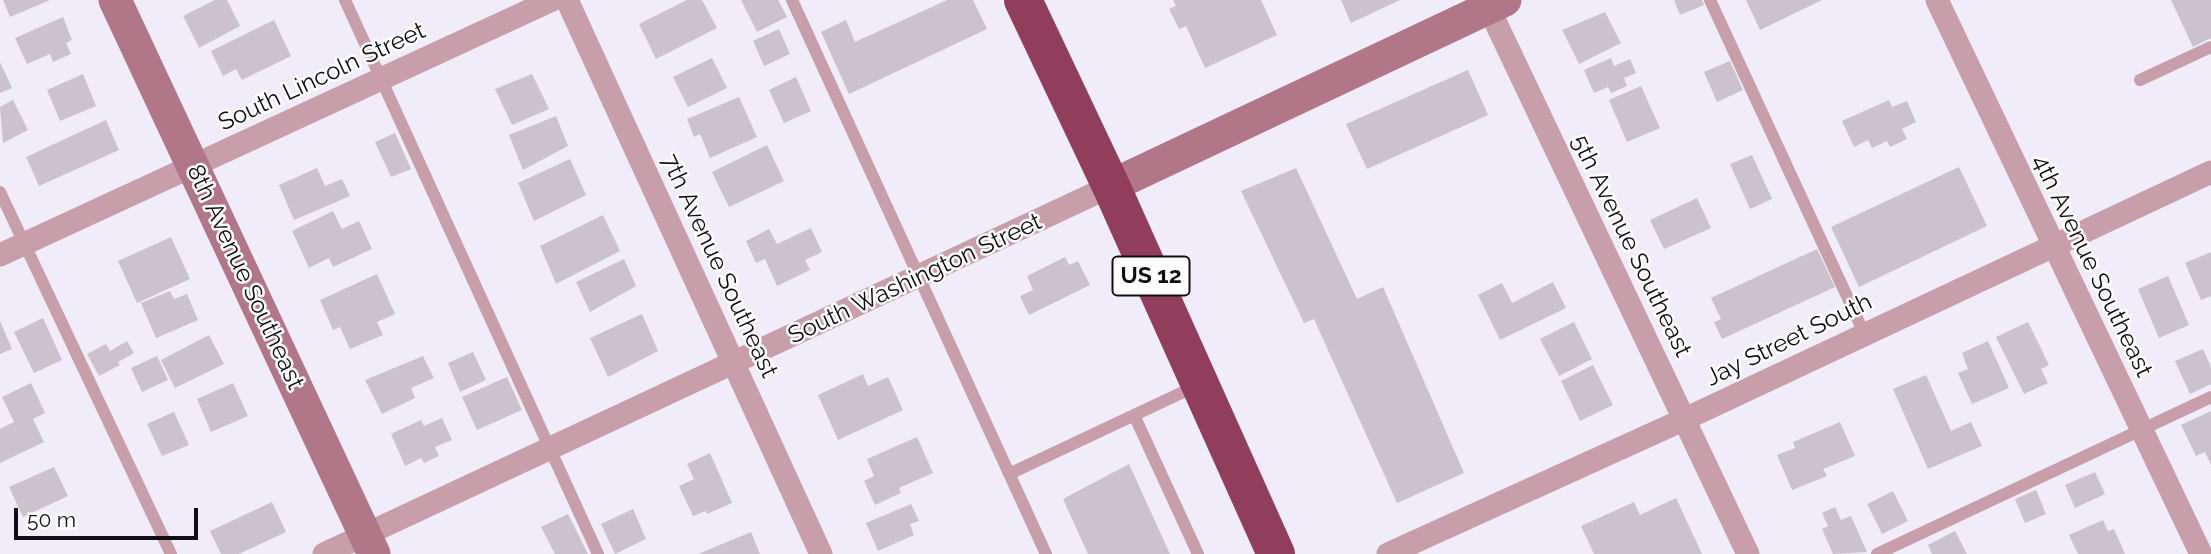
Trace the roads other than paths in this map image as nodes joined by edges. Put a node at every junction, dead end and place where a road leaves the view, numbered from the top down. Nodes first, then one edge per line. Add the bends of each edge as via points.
1 (115, 0) edge
2 (345, 0) edge
3 (552, 0) edge
4 (568, 0) edge
5 (792, 0) edge
6 (1710, 0) edge
7 (1937, 0) edge
8 (1031, 2) edge
9 (1493, 3) edge
10 (2211, 47) edge
11 (383, 78) junction
12 (2140, 80) dead end
13 (193, 166) junction
14 (2211, 172) edge
15 (1111, 186) junction
16 (0, 192) edge
17 (24, 244) junction
18 (2053, 245) junction
19 (0, 256) edge
20 (918, 278) junction
21 (1864, 333) junction
22 (735, 363) junction
23 (1200, 384) junction
24 (2211, 397) edge
25 (1133, 415) junction
26 (1685, 419) junction
27 (2142, 430) junction
28 (550, 449) junction
29 (1009, 474) junction
30 (370, 544) edge
31 (1195, 553) edge
32 (171, 554) edge
33 (324, 554) edge
34 (598, 554) edge
35 (821, 554) edge
36 (1046, 554) edge
37 (1276, 554) edge
38 (1388, 554) edge
39 (1748, 554) edge
40 (1877, 554) edge
41 (2201, 554) edge

1 - 13 street, 8th Avenue Southeast
2 - 11 lane
3 - 11 street, South Lincoln Street
4 - 22 street, 7th Avenue Southeast
5 - 20 lane
6 - 21 lane
7 - 18 street, 4th Avenue Southeast
8 - 15 highway, US 12
9 - 15 street, South Washington Street
9 - 26 street, 5th Avenue Southeast
10 - 12 lane
11 - 13 street, South Lincoln Street
11 - 28 lane
13 - 17 street, South Lincoln Street
13 - 30 street, 8th Avenue Southeast
14 - 18 street, Jay Street South
15 - 20 street, South Washington Street
15 - 23 highway, US 12
16 - 17 lane
17 - 19 street, South Lincoln Street
17 - 32 lane
18 - 21 street, Jay Street South
18 - 27 street, 4th Avenue Southeast
20 - 22 street, South Washington Street
20 - 29 lane
21 - 26 street, Jay Street South
22 - 28 street, South Washington Street
22 - 35 street, 7th Avenue Southeast
23 - 25 lane
23 - 37 highway, US 12
24 - 27 lane
25 - 29 lane
25 - 31 lane
26 - 38 street, Jay Street South
26 - 39 street, 5th Avenue Southeast
27 - 40 lane
27 - 41 street, 4th Avenue Southeast
28 - 30 street, South Washington Street
28 - 34 lane
29 - 36 lane
30 - 33 street, South Washington Street

